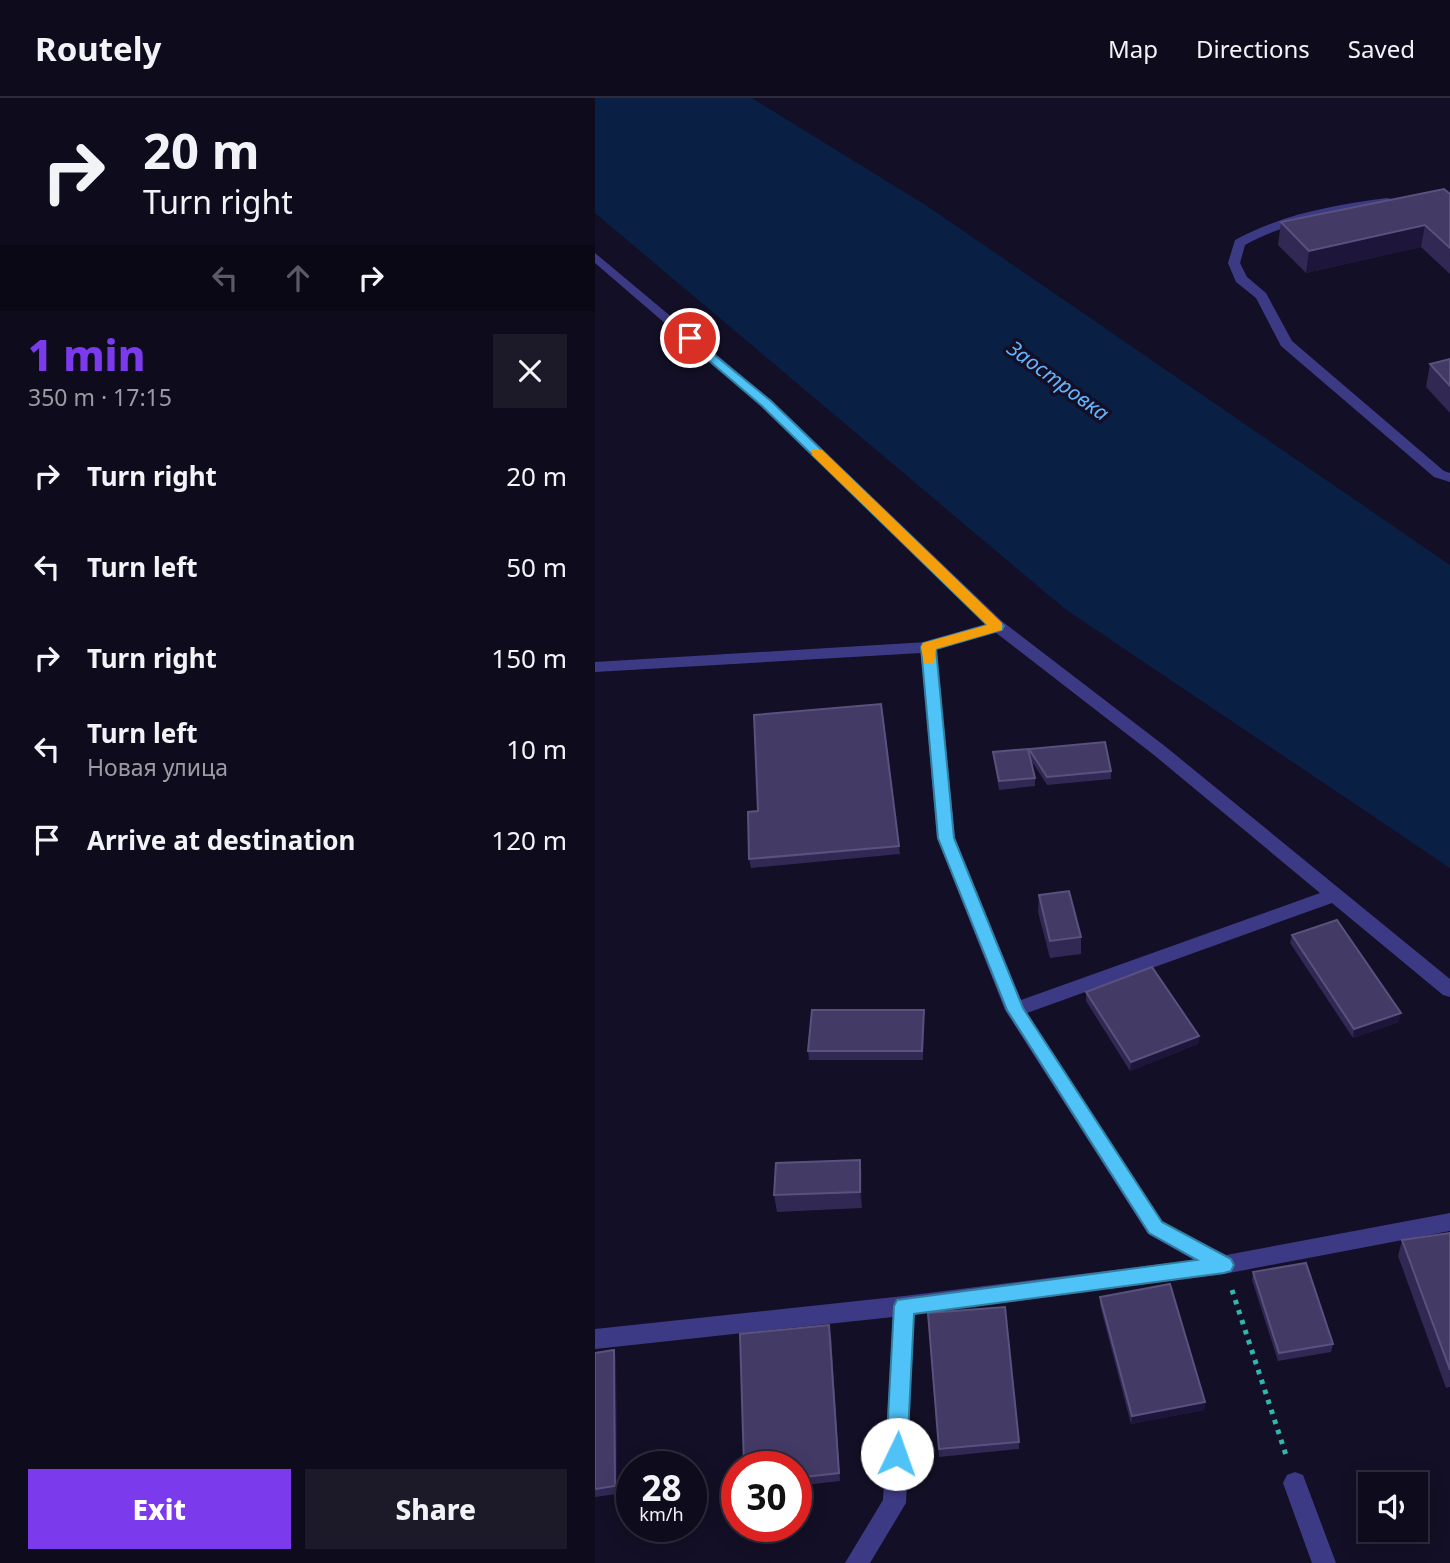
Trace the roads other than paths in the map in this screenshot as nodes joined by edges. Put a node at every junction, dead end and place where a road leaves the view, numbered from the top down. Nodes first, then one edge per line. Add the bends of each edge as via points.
1 (1403, 201) edge
2 (595, 257) edge
3 (1450, 478) edge
4 (997, 626) junction
5 (928, 647) junction
6 (595, 667) edge
7 (1334, 895) junction
8 (1450, 990) edge
9 (1015, 1010) junction
10 (1450, 1222) edge
11 (1224, 1265) junction
12 (904, 1306) junction
13 (595, 1339) edge
14 (1295, 1483) road end
15 (857, 1563) edge
16 (1324, 1563) edge

1 - 3 street via 1345,207 1262,229 1239,243 1234,263 1241,279 1261,296 1286,343 1439,474
2 - 4 street via 766,403
4 - 5 street
4 - 7 street via 1160,751
5 - 6 street
5 - 9 street via 946,838
7 - 8 street
7 - 9 street
9 - 11 street via 1155,1228
10 - 11 street
11 - 12 street
12 - 13 street
12 - 15 street via 894,1503
14 - 16 street

